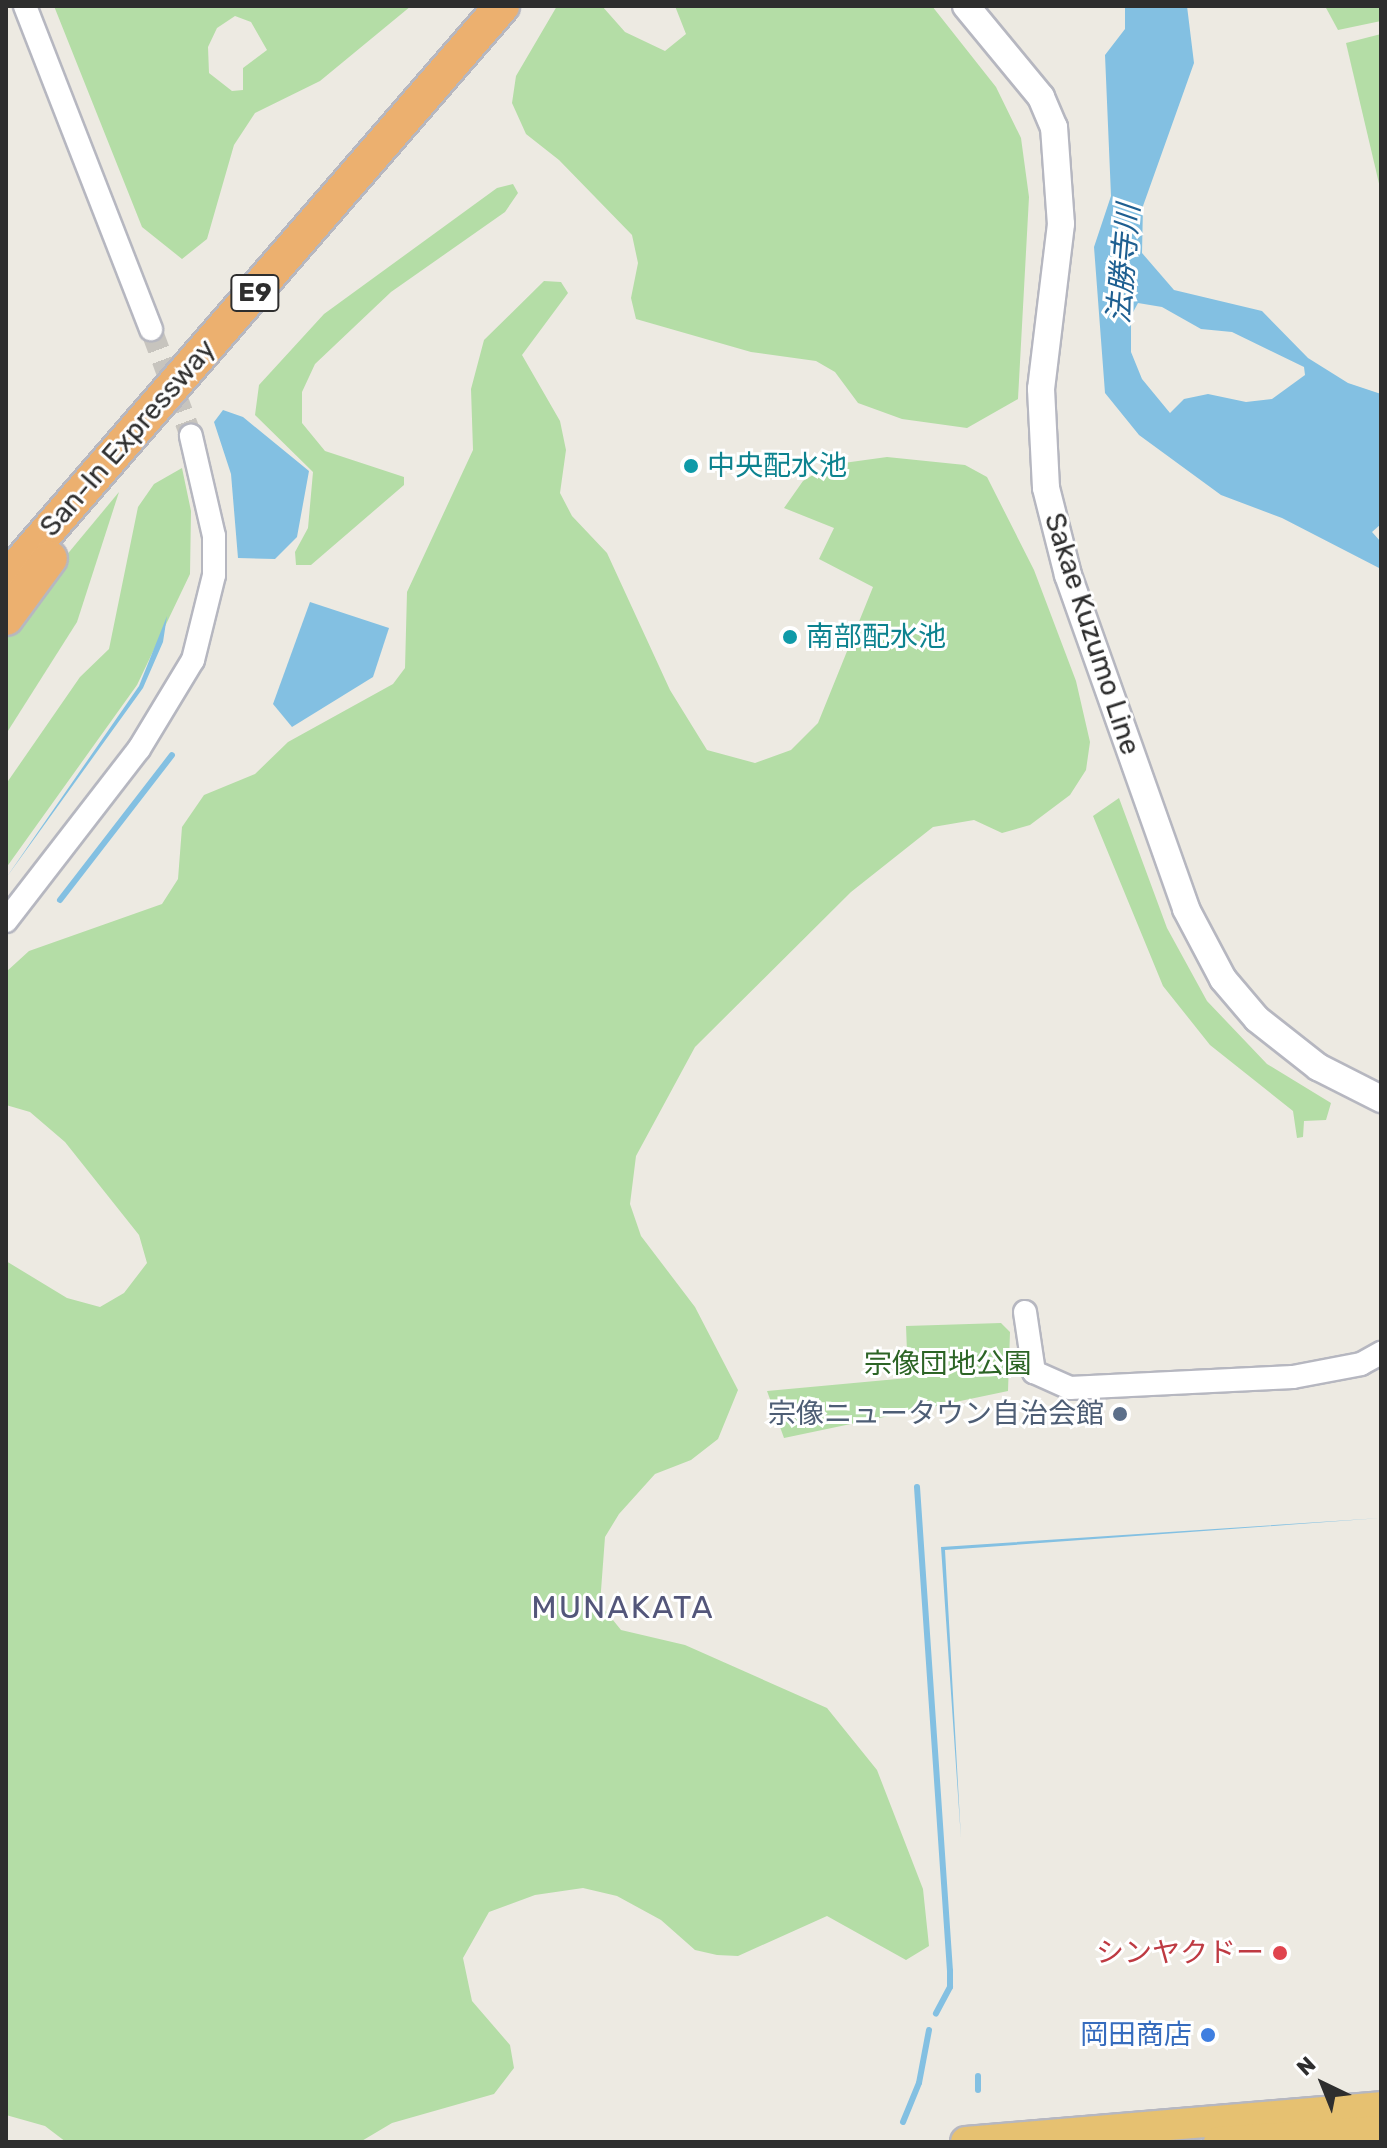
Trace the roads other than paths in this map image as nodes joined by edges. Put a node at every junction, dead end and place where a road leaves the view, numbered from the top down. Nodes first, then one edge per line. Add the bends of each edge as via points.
1 (25, 6) edge
2 (486, 6) edge
3 (502, 6) edge
4 (966, 6) edge
5 (290, 253) junction
6 (151, 329) tunnel mouth
7 (127, 421) junction
8 (191, 436) tunnel mouth
9 (6, 542) edge
10 (6, 562) edge
11 (6, 579) edge
12 (6, 618) edge
13 (6, 921) edge
14 (1381, 1099) edge
15 (1025, 1312) dead end
16 (1381, 1353) edge
17 (1376, 2124) edge
18 (966, 2142) edge
19 (1219, 2142) edge

1 - 6 street
2 - 7 highway, San-In Expressway / E9
3 - 5 highway, San-In Expressway / E9
4 - 14 main road, Sakae Kuzumo Line via 1041,97 1054,127 1061,224 1041,389 1046,488 1068,575 1186,909 1223,979 1257,1019 1318,1067
5 - 11 highway, San-In Expressway / E9
5 - 12 highway
7 - 9 highway via 88,450
7 - 10 highway, San-In Expressway / E9
8 - 13 street via 214,536 212,589 193,660 139,749
15 - 16 street via 1034,1372 1070,1388 1293,1377 1361,1364
17 - 18 highway
17 - 19 highway

